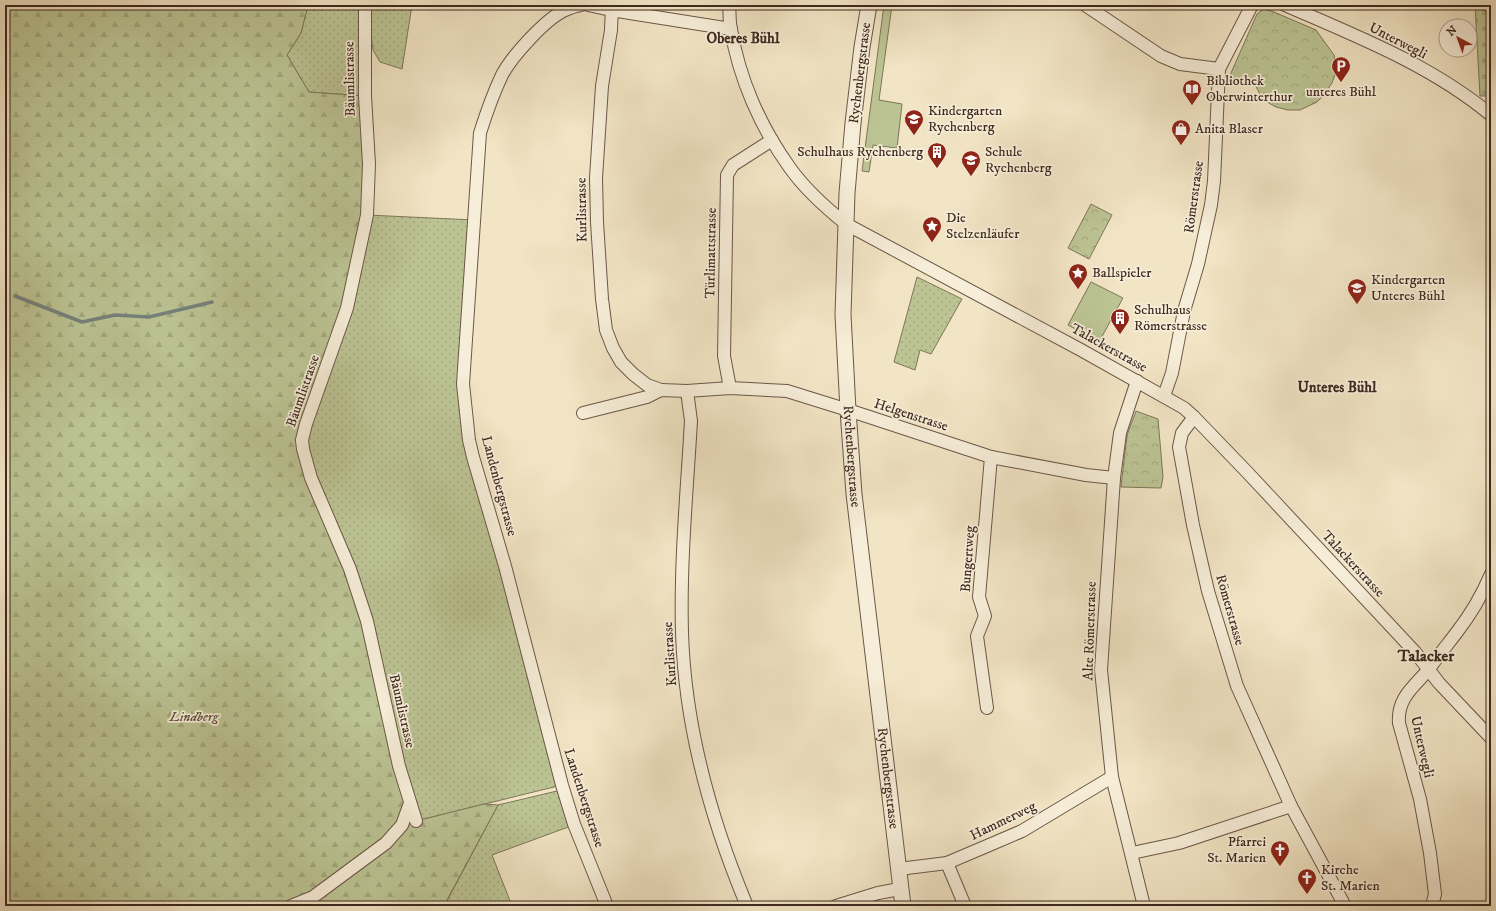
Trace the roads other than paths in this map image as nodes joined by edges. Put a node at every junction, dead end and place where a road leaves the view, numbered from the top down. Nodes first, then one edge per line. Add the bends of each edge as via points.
1 (365, 5) edge
2 (581, 5) edge
3 (588, 5) edge
4 (729, 5) edge
5 (869, 5) edge
6 (1085, 5) edge
7 (1252, 5) edge
8 (1285, 5) edge
9 (612, 8) edge
10 (731, 29) junction
11 (1219, 69) junction
12 (1491, 115) edge
13 (772, 140) junction
14 (846, 224) junction
15 (1137, 381) junction
16 (730, 388) junction
17 (661, 390) junction
18 (687, 391) junction
19 (1164, 396) junction
20 (848, 410) junction
21 (583, 413) dead end
22 (1194, 417) junction
23 (992, 457) junction
24 (1114, 478) junction
25 (1491, 574) edge
26 (1428, 669) junction
27 (987, 708) dead end
28 (1491, 738) edge
29 (1112, 777) junction
30 (410, 803) junction
31 (1291, 806) junction
32 (416, 821) dead end
33 (1132, 853) junction
34 (947, 863) junction
35 (899, 869) junction
36 (900, 889) junction
37 (291, 906) edge
38 (607, 906) edge
39 (747, 906) edge
40 (836, 906) edge
41 (902, 906) edge
42 (965, 906) edge
43 (1144, 906) edge
44 (1345, 906) edge
45 (1432, 906) edge

1 - 30 street, Bäumlistrasse via 365,96 369,164 367,215 347,308 302,440 311,478 350,569 367,621 399,766
2 - 38 street, Landenbergstrasse via 562,11 524,46 503,74 480,133 463,384 469,440 562,785 574,824
3 - 9 street
4 - 10 street, Talackerstrasse
5 - 14 street, Rychenbergstrasse via 853,123
6 - 11 street via 1161,56 1180,64
7 - 11 street, Römerstrasse
8 - 12 street, Unterwegli via 1375,44 1451,85
9 - 10 street
9 - 17 street, Kurlistrasse via 602,86 596,178 606,330 612,348 621,362 647,385
10 - 13 street, Talackerstrasse via 752,102
11 - 19 street, Römerstrasse via 1211,205 1184,311 1172,373
13 - 14 street, Talackerstrasse via 791,169
13 - 16 street, Türlimattstrasse via 733,165 727,175 724,356
14 - 15 street, Talackerstrasse
14 - 20 street, Rychenbergstrasse via 844,315
15 - 19 street, Talackerstrasse
15 - 24 street, Alte Römerstrasse via 1120,433
16 - 18 street, Helgenstrasse
16 - 20 street, Helgenstrasse via 787,391
17 - 18 street, Helgenstrasse
17 - 21 street, Helgenstrasse via 648,397
18 - 39 street, Kurlistrasse via 691,421 682,598 684,669 698,756 712,812 728,862
19 - 22 street, Talackerstrasse
20 - 23 street, Helgenstrasse
20 - 35 street, Rychenbergstrasse via 854,494
22 - 26 street, Talackerstrasse
22 - 31 street, Römerstrasse via 1182,433 1179,447 1208,590 1237,686
23 - 24 street, Helgenstrasse
23 - 27 street, Bungertweg via 979,597 985,616 977,636
24 - 29 street, Alte Römerstrasse via 1101,670
25 - 26 street, Unterwegli via 1475,607
26 - 28 street, Talackerstrasse
26 - 45 street, Unterwegli via 1411,687 1398,715 1420,799 1430,853 1435,894
29 - 33 street, Alte Römerstrasse
29 - 34 street, Hammerweg via 1022,831
30 - 32 street, Bäumlistrasse
30 - 37 street via 402,825 386,843 313,897
31 - 33 street via 1179,843
31 - 44 street, Römerstrasse
33 - 43 street, Alte Römerstrasse
34 - 35 street, Hammerweg
34 - 42 street
35 - 36 street, Rychenbergstrasse
36 - 40 street
36 - 41 street, Rychenbergstrasse

